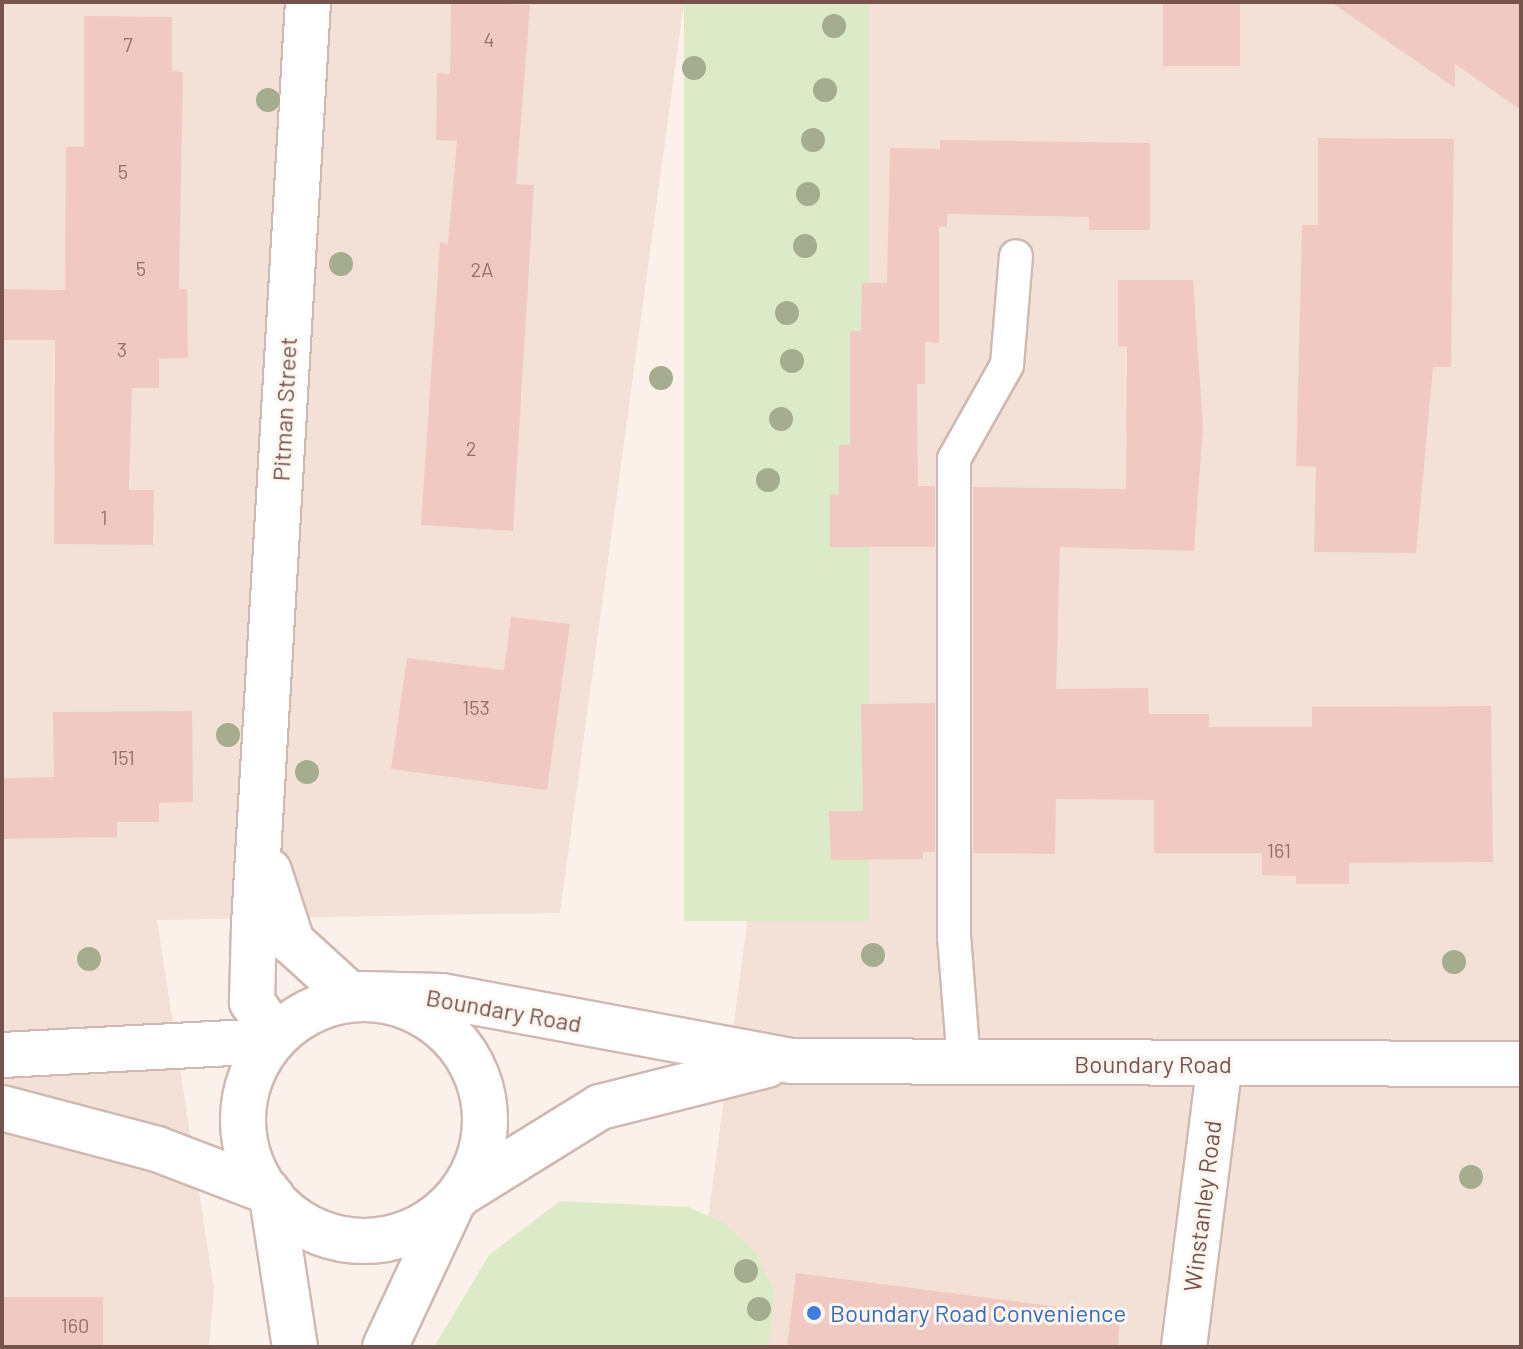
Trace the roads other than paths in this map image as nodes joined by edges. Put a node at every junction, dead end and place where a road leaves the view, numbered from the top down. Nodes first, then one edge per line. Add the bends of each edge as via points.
1 (308, 2) edge
2 (1016, 256) dead end
3 (260, 817) junction
4 (356, 994) junction
5 (274, 1039) junction
6 (2, 1055) edge
7 (785, 1061) junction
8 (964, 1063) junction
9 (1220, 1064) junction
10 (1521, 1064) edge
11 (2, 1108) edge
12 (270, 1194) junction
13 (456, 1200) junction
14 (295, 1347) edge
15 (385, 1347) edge
16 (1184, 1347) edge

1 - 3 main road, Pitman Street
2 - 8 lane via 1007,365 954,459 954,937
3 - 4 main road, Pitman Street via 279,920 301,953
3 - 5 main road, Pitman Street via 252,1002
4 - 5 main road via 309,1007
4 - 7 main road, Boundary Road via 441,996
4 - 13 main road via 432,1022 471,1065 485,1121 480,1159
5 - 6 main road
5 - 12 main road via 256,1066 245,1116 250,1156
7 - 8 main road, Boundary Road
7 - 13 main road, Boundary Road via 608,1103 545,1135
8 - 9 main road, Boundary Road
9 - 10 main road, Boundary Road
9 - 16 main road, Winstanley Road
11 - 12 main road via 157,1149
12 - 13 main road via 309,1228 364,1242 402,1237
12 - 14 main road
13 - 15 main road

